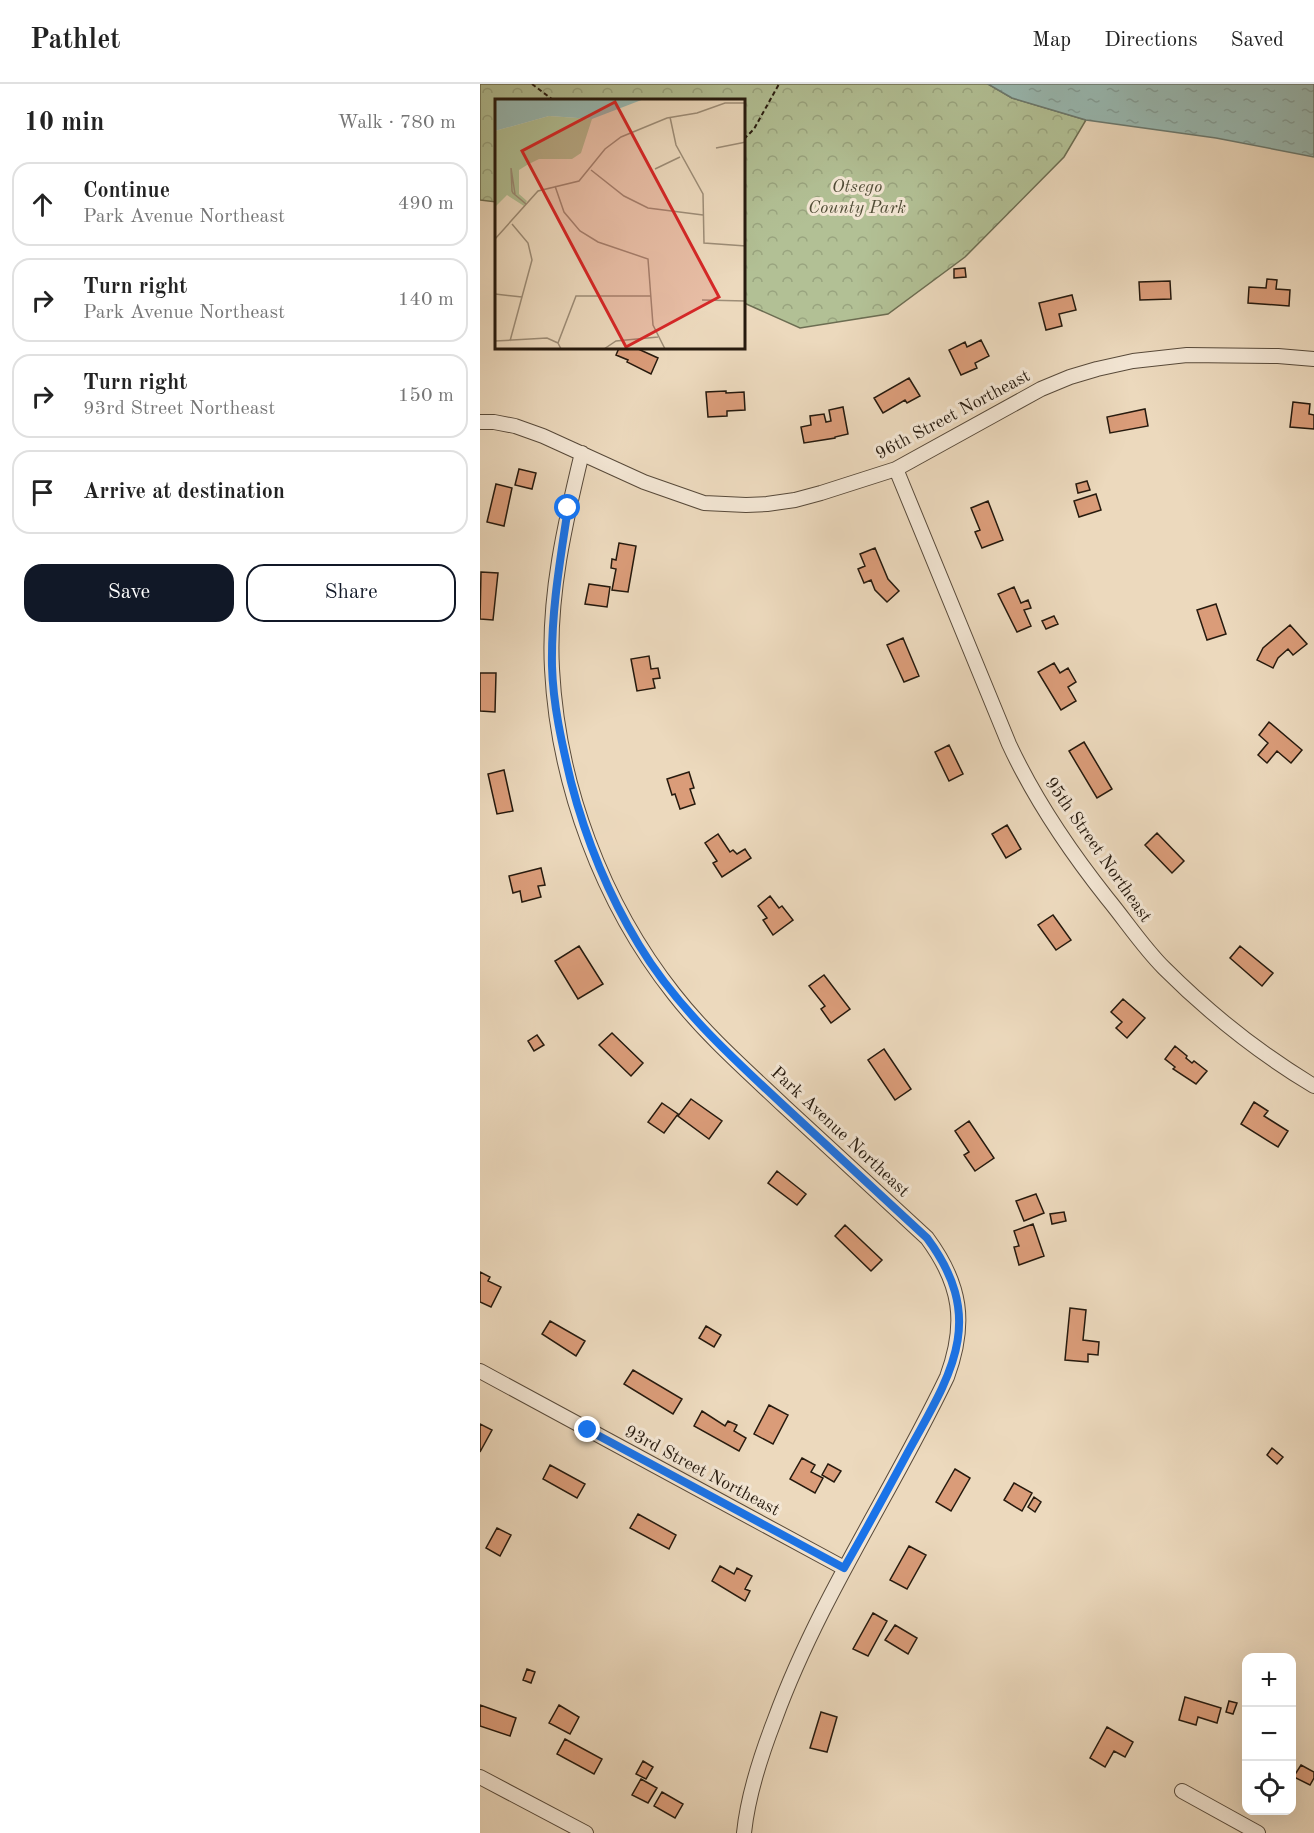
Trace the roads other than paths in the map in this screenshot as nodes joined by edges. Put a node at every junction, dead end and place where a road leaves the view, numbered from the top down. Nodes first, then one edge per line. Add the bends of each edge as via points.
1 (1314, 359) edge
2 (480, 422) edge
3 (582, 453) junction
4 (896, 469) junction
5 (1314, 1086) edge
6 (480, 1371) edge
7 (844, 1568) junction
8 (480, 1777) edge
9 (1182, 1791) dead end
10 (586, 1833) edge
11 (744, 1833) edge
12 (1258, 1833) edge

1 - 4 street, 96th Street Northeast via 1187,355 1097,369 1041,389
2 - 3 street, 96th Street Northeast via 514,426
3 - 4 street, 96th Street Northeast via 644,482 704,503 746,505 795,500
3 - 7 street, Park Avenue Northeast via 557,577 552,667 564,754 589,841 608,887 639,945 675,995 739,1064 927,1238 953,1281 959,1328 956,1353 947,1377
4 - 5 street, 95th Street Northeast via 1023,775 1071,850 1164,967 1226,1025
6 - 7 street, 93rd Street Northeast
7 - 11 street, Park Avenue Northeast via 788,1683 755,1779
8 - 10 street
9 - 12 street

